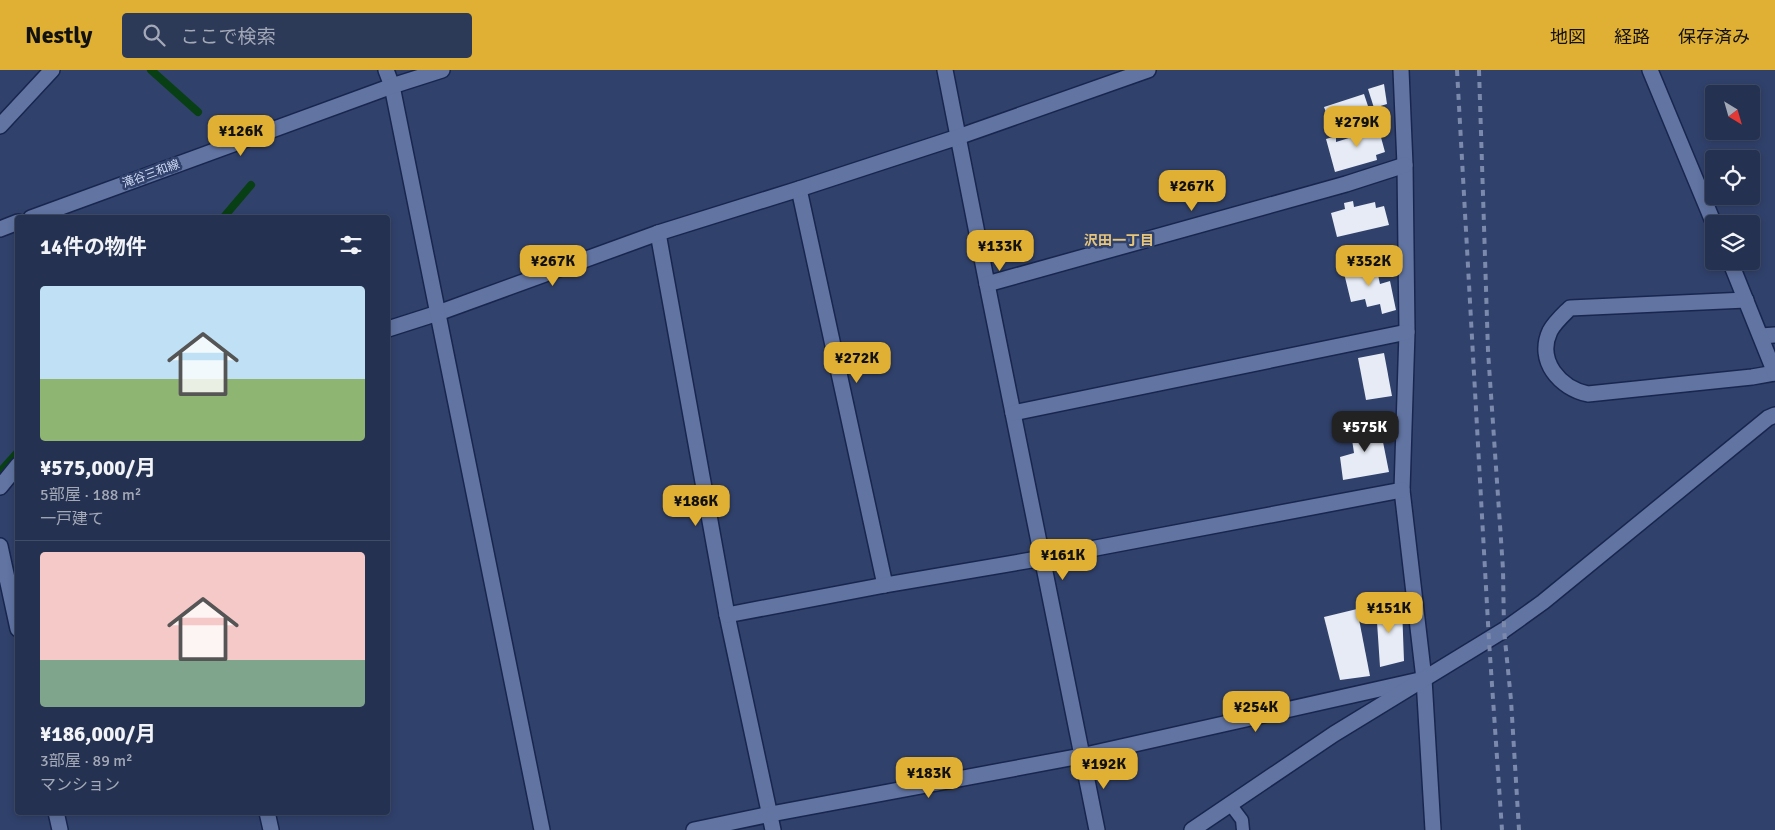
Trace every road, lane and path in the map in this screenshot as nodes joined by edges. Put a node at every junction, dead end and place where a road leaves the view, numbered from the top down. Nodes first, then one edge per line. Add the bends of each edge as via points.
1 (52, 70) edge
2 (386, 70) edge
3 (442, 70) edge
4 (945, 70) edge
5 (1148, 70) edge
6 (1401, 70) edge
7 (1650, 70) edge
8 (392, 86) junction
9 (0, 126) edge
10 (958, 137) junction
11 (1405, 166) junction
12 (799, 190) junction
13 (39, 215) edge
14 (1710, 215) edge
15 (15, 223) edge
16 (0, 229) edge
17 (658, 232) junction
18 (1734, 270) edge
19 (987, 284) junction
20 (1746, 300) junction
21 (438, 313) junction
22 (390, 328) edge
23 (1406, 332) junction
24 (1768, 335) edge
25 (1775, 373) edge
26 (1013, 412) junction
27 (1775, 415) edge
28 (15, 469) edge
29 (0, 487) edge
30 (1402, 490) junction
31 (0, 546) edge
32 (1043, 558) junction
33 (885, 585) junction
34 (15, 615) edge
35 (727, 615) junction
36 (1424, 679) junction
37 (1081, 756) junction
38 (1230, 804) junction
39 (771, 814) junction
40 (57, 815) edge
41 (268, 815) edge
42 (60, 830) edge
43 (271, 830) edge
44 (542, 830) edge
45 (694, 830) edge
46 (774, 830) edge
47 (1097, 830) edge
48 (1192, 830) edge
49 (1243, 830) edge
50 (1433, 830) edge

1 - 9 street
2 - 8 street
3 - 8 street, 滝谷三和線
4 - 10 street
5 - 10 street
6 - 11 street
7 - 14 street
8 - 13 street, 滝谷三和線
8 - 21 street
10 - 12 street
10 - 19 street
11 - 19 street
11 - 23 street
12 - 17 street
12 - 33 street
15 - 16 street
17 - 21 street
17 - 35 street
18 - 20 street
19 - 26 street
20 - 24 street
20 - 25 street via 1570,308 1560,317 1548,337 1546,350 1550,366 1562,383 1588,394
21 - 22 street
21 - 44 street
23 - 26 street
23 - 30 street
24 - 25 street
26 - 32 street
27 - 36 street via 1543,602 1489,641
28 - 29 street
30 - 32 street
30 - 36 street
31 - 34 street
32 - 33 street
32 - 37 street
33 - 35 street
35 - 39 street
36 - 37 street
36 - 38 street via 1334,734
36 - 50 street
37 - 39 street
37 - 47 street
38 - 48 street
38 - 49 lane via 1242,820
39 - 45 street
39 - 46 street
40 - 42 street
41 - 43 street

